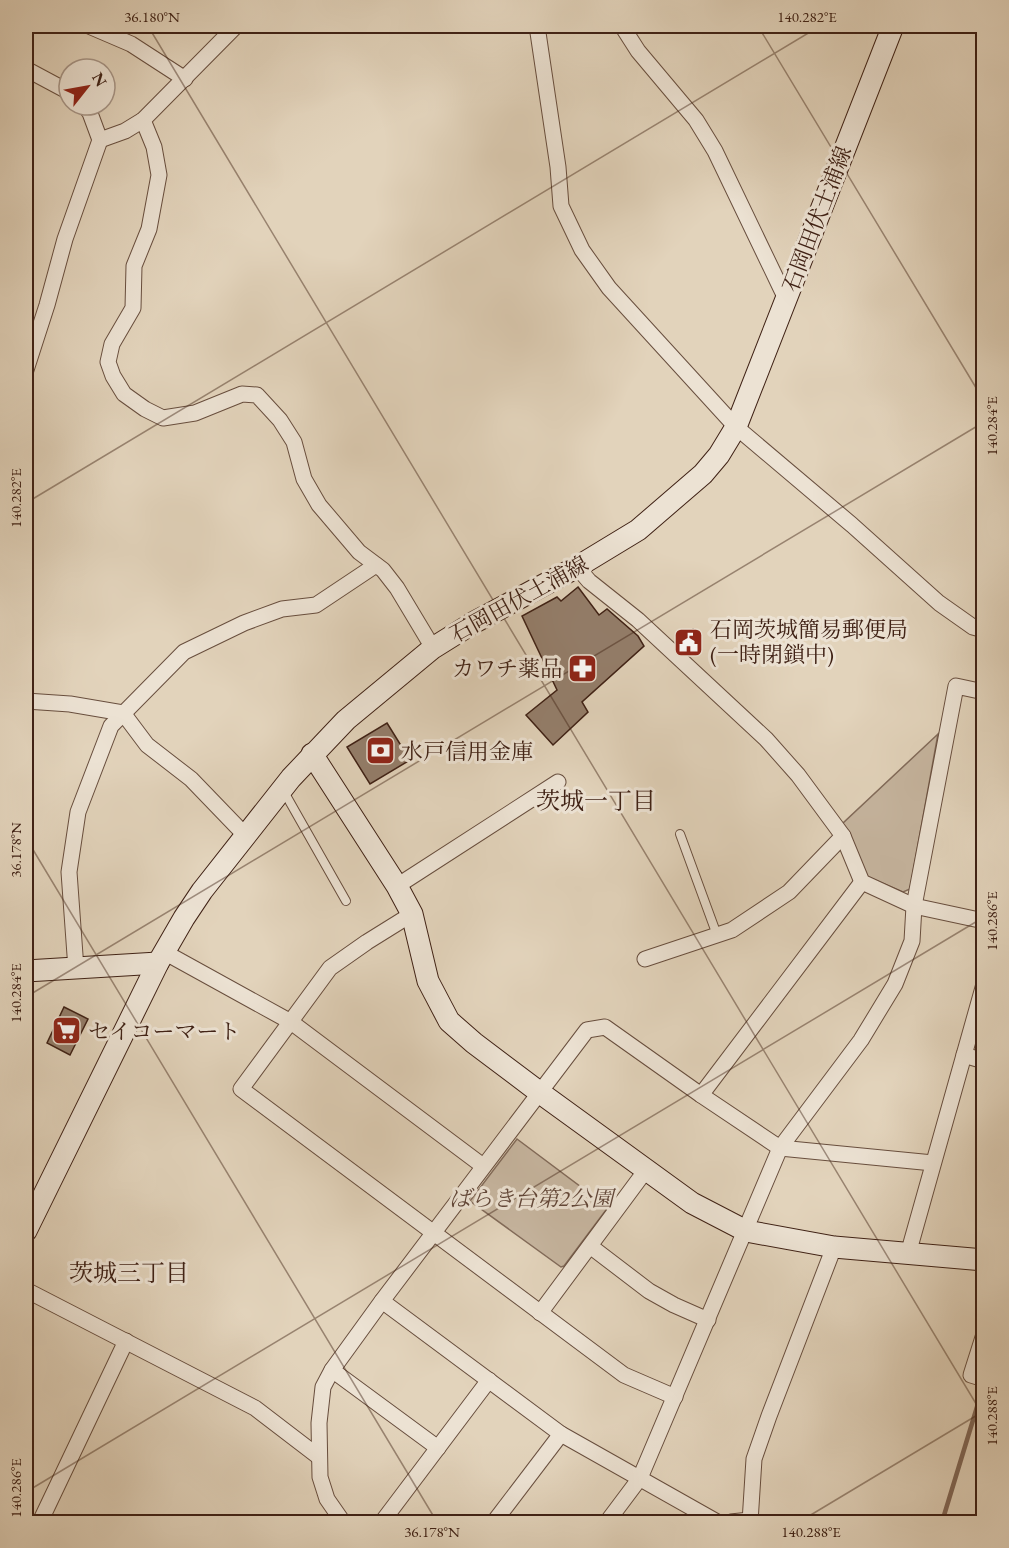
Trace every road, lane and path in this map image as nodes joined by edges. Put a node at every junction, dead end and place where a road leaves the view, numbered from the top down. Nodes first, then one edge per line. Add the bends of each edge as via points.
1 (89, 26) edge
2 (236, 26) edge
3 (537, 26) edge
4 (622, 26) edge
5 (893, 26) edge
6 (26, 69) edge
7 (185, 79) junction
8 (57, 86) edge
9 (92, 117) edge
10 (143, 120) junction
11 (100, 140) junction
12 (786, 299) junction
13 (26, 369) edge
14 (736, 427) junction
15 (376, 565) junction
16 (577, 567) junction
17 (984, 630) edge
18 (433, 648) junction
19 (984, 692) edge
20 (26, 700) edge
21 (123, 713) junction
22 (312, 754) junction
23 (558, 782) dead end
24 (282, 789) junction
25 (680, 834) dead end
26 (245, 835) junction
27 (843, 836) junction
28 (862, 882) junction
29 (397, 886) junction
30 (346, 901) dead end
31 (914, 906) junction
32 (412, 914) junction
33 (984, 921) edge
34 (717, 935) junction
35 (161, 958) junction
36 (645, 959) dead end
37 (76, 969) junction
38 (26, 971) edge
39 (984, 984) edge
40 (291, 1022) junction
41 (964, 1056) junction
42 (984, 1061) edge
43 (538, 1092) junction
44 (701, 1095) junction
45 (780, 1148) junction
46 (933, 1163) junction
47 (483, 1166) junction
48 (646, 1170) junction
49 (28, 1219) edge
50 (746, 1231) junction
51 (433, 1233) junction
52 (590, 1246) junction
53 (834, 1247) junction
54 (908, 1254) junction
55 (984, 1260) edge
56 (26, 1290) edge
57 (382, 1301) junction
58 (540, 1313) junction
59 (708, 1320) junction
60 (984, 1334) edge
61 (126, 1341) junction
62 (332, 1370) junction
63 (984, 1378) edge
64 (489, 1380) junction
65 (675, 1397) junction
66 (561, 1434) junction
67 (438, 1448) junction
68 (319, 1457) junction
69 (640, 1478) junction
70 (750, 1521) edge
71 (40, 1522) edge
72 (343, 1522) edge
73 (381, 1522) edge
74 (494, 1522) edge
75 (607, 1522) edge
76 (717, 1522) edge
77 (731, 1522) edge

1 - 7 street via 131,44
2 - 7 street
3 - 14 street via 561,206 582,250 609,288
4 - 12 street via 696,120 715,151
5 - 12 main road, 石岡田伏土浦線
6 - 8 street
7 - 10 street
9 - 11 street
10 - 11 street
10 - 15 street via 154,147 159,175 149,229 134,266 133,309 112,344 108,362 113,376 124,394 163,418 195,413 242,394 257,395 294,441 304,479 320,505 359,552
11 - 13 street
12 - 14 main road, 石岡田伏土浦線
14 - 16 main road, 石岡田伏土浦線 via 704,474 673,502 638,530
14 - 17 street via 939,603 973,627
15 - 18 street via 397,588
15 - 21 street via 316,605 282,609 184,652
16 - 18 main road, 石岡田伏土浦線
16 - 27 street via 766,739
18 - 22 main road, 石岡田伏土浦線 via 362,706
19 - 31 street via 956,686
20 - 21 street
21 - 26 street via 147,745 191,779
21 - 37 street via 111,726 78,812 69,872
22 - 24 main road, 石岡田伏土浦線
22 - 29 main road
23 - 29 street
24 - 26 main road, 石岡田伏土浦線
24 - 30 lane
25 - 34 lane
26 - 35 main road, 石岡田伏土浦線 via 202,891
27 - 28 street
27 - 34 street via 789,892 732,930
28 - 31 street
28 - 44 street
29 - 32 main road
31 - 33 street
31 - 45 street via 912,941 895,984 861,1040
32 - 40 street via 330,968
32 - 43 main road via 428,981 449,1021
34 - 36 street
35 - 37 main road
35 - 40 street
35 - 49 main road, 石岡田伏土浦線
37 - 38 main road
39 - 41 street
40 - 47 street
40 - 51 street via 241,1089
41 - 42 street
41 - 46 street
43 - 44 street via 587,1030 605,1027
43 - 47 street
43 - 48 main road
44 - 45 street
45 - 46 street
45 - 50 street
46 - 54 street
47 - 51 street
48 - 50 main road via 692,1203
48 - 52 street
50 - 53 main road
50 - 59 street
51 - 57 street
51 - 58 street
52 - 58 street
52 - 59 street via 649,1291
53 - 54 main road
53 - 70 street via 754,1459
54 - 55 main road
56 - 61 street
57 - 62 street
57 - 64 street
58 - 65 street via 624,1376
59 - 65 street
60 - 63 street via 971,1376
61 - 68 street via 255,1408
61 - 71 street
62 - 67 street
62 - 68 street via 323,1387
64 - 66 street
64 - 67 street
65 - 69 street
66 - 69 street
66 - 74 street
67 - 73 street
68 - 72 street via 327,1499
69 - 75 street
69 - 76 street
70 - 77 street

